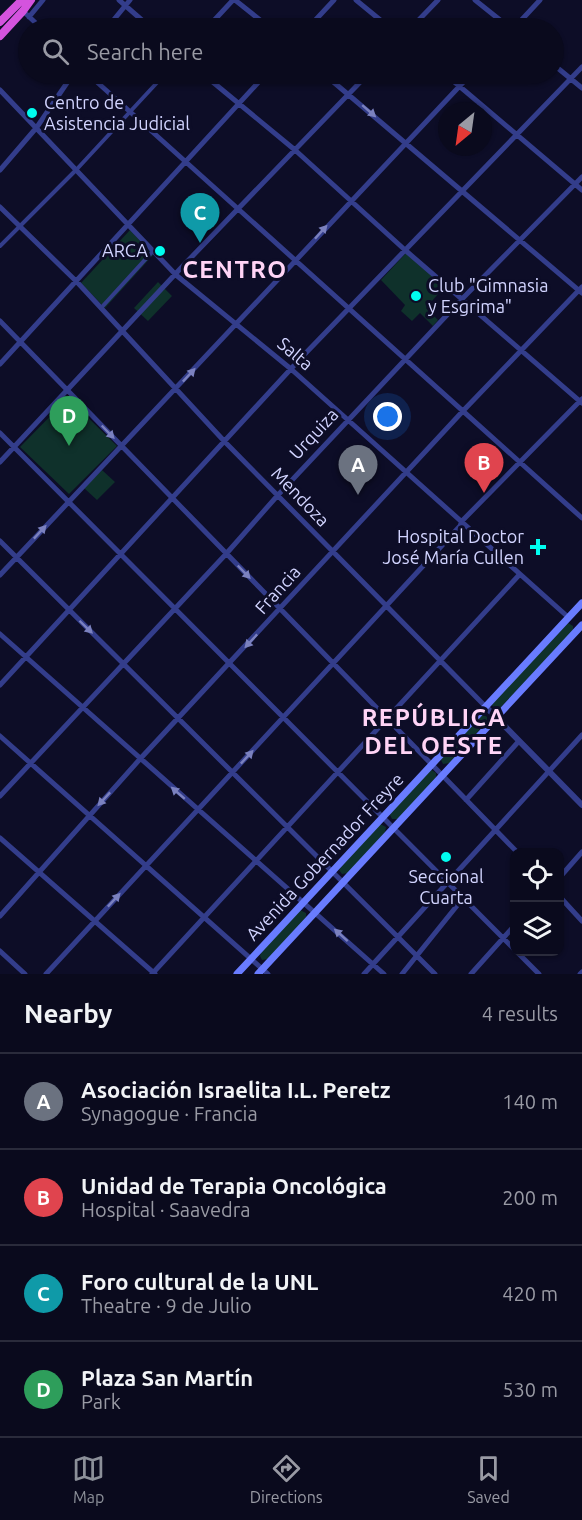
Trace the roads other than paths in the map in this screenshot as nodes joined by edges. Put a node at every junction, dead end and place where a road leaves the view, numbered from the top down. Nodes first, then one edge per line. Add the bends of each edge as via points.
1 (30, 0) edge
2 (43, 0) edge
3 (119, 0) edge
4 (234, 0) edge
5 (334, 0) edge
6 (356, 0) edge
7 (438, 0) edge
8 (475, 0) edge
9 (540, 0) edge
10 (17, 1) edge
11 (128, 2) edge
12 (26, 14) junction
13 (21, 18) edge
14 (30, 18) edge
15 (115, 18) edge
16 (143, 18) edge
17 (217, 18) edge
18 (257, 18) edge
19 (317, 18) edge
20 (378, 18) edge
21 (421, 18) edge
22 (499, 18) edge
23 (522, 18) edge
24 (18, 21) edge
25 (0, 22) edge
26 (0, 36) edge
27 (582, 68) edge
28 (564, 73) edge
29 (571, 79) junction
30 (66, 84) edge
31 (99, 84) edge
32 (156, 84) edge
33 (215, 84) edge
34 (257, 84) edge
35 (336, 84) edge
36 (358, 84) edge
37 (458, 84) edge
38 (460, 86) junction
39 (582, 88) edge
40 (0, 90) edge
41 (348, 94) junction
42 (238, 104) junction
43 (129, 112) junction
44 (37, 127) junction
45 (516, 134) junction
46 (405, 143) junction
47 (295, 150) junction
48 (185, 162) junction
49 (77, 169) junction
50 (0, 170) edge
51 (582, 177) edge
52 (575, 184) junction
53 (582, 190) edge
54 (462, 191) junction
55 (350, 201) junction
56 (0, 207) edge
57 (239, 209) junction
58 (129, 225) junction
59 (21, 226) junction
60 (519, 241) junction
61 (0, 246) edge
62 (405, 250) junction
63 (153, 251) junction
64 (296, 260) junction
65 (176, 275) junction
66 (77, 282) junction
67 (581, 290) edge
68 (462, 299) junction
69 (101, 308) junction
70 (349, 308) junction
71 (0, 321) edge
72 (236, 324) junction
73 (123, 332) junction
74 (20, 342) junction
75 (521, 350) junction
76 (406, 360) junction
77 (0, 364) edge
78 (291, 369) junction
79 (175, 389) junction
80 (68, 390) junction
81 (581, 401) edge
82 (462, 412) junction
83 (348, 420) junction
84 (0, 433) edge
85 (225, 442) junction
86 (122, 446) junction
87 (14, 447) junction
88 (0, 462) edge
89 (520, 462) junction
90 (407, 472) junction
91 (278, 495) junction
92 (172, 497) junction
93 (69, 502) junction
94 (581, 514) edge
95 (462, 521) junction
96 (0, 541) edge
97 (333, 552) junction
98 (226, 554) junction
99 (120, 555) junction
100 (17, 557) junction
101 (520, 574) junction
102 (0, 575) edge
103 (582, 603) edge
104 (387, 606) junction
105 (174, 608) junction
106 (69, 610) junction
107 (281, 610) junction
108 (568, 617) junction
109 (581, 627) edge
110 (0, 634) edge
111 (26, 657) junction
112 (440, 660) junction
113 (123, 663) junction
114 (230, 664) junction
115 (333, 664) junction
116 (0, 685) edge
117 (485, 706) junction
118 (82, 707) junction
119 (496, 717) junction
120 (178, 718) junction
121 (283, 718) junction
122 (387, 718) junction
123 (582, 735) edge
124 (0, 736) edge
125 (519, 741) junction
126 (140, 759) junction
127 (30, 762) junction
128 (432, 765) junction
129 (548, 771) junction
130 (233, 772) junction
131 (338, 772) junction
132 (442, 775) junction
133 (0, 796) edge
134 (466, 800) junction
135 (582, 805) edge
136 (198, 810) junction
137 (90, 814) junction
138 (383, 817) junction
139 (288, 827) junction
140 (394, 827) junction
141 (495, 830) junction
142 (0, 838) edge
143 (512, 848) edge
144 (582, 852) edge
145 (257, 861) junction
146 (147, 864) junction
147 (332, 871) junction
148 (564, 872) edge
149 (39, 873) junction
150 (342, 882) junction
151 (448, 882) junction
152 (464, 897) junction
153 (564, 901) edge
154 (304, 902) junction
155 (315, 912) junction
156 (0, 916) edge
157 (205, 916) junction
158 (94, 921) junction
159 (582, 921) edge
160 (510, 931) edge
161 (398, 936) junction
162 (504, 938) junction
163 (510, 944) edge
164 (0, 951) edge
165 (416, 955) junction
166 (522, 956) edge
167 (251, 958) junction
168 (373, 964) junction
169 (263, 972) edge
170 (153, 973) edge
171 (25, 974) edge
172 (46, 974) edge
173 (237, 974) edge
174 (364, 974) edge
175 (384, 974) edge
176 (402, 974) edge
177 (435, 974) edge
178 (471, 974) edge
179 (539, 974) edge

1 - 12 highway
2 - 12 street
3 - 11 street
4 - 17 street
4 - 18 street
5 - 19 street
6 - 20 street
7 - 21 street
8 - 22 street
9 - 23 street
10 - 12 street
10 - 25 highway
11 - 15 street
11 - 16 street
12 - 13 highway
12 - 14 street
24 - 26 highway
27 - 29 street
28 - 29 street
29 - 39 street
29 - 45 street
30 - 44 street
31 - 43 street
32 - 43 street
33 - 42 street
34 - 42 street
35 - 41 street
36 - 41 street
37 - 38 street
38 - 45 street
38 - 46 street
40 - 44 street, Salta
41 -> 46 street
41 - 47 street
42 - 47 street
42 - 48 street
43 - 48 street
43 - 49 street
44 - 49 street, Salta
44 - 50 street
45 - 52 street
45 - 54 street
46 - 54 street
46 - 55 street
47 - 55 street
47 - 57 street
48 - 57 street
48 - 58 street
49 - 58 street, Salta
49 - 59 street
51 - 52 street, Urquiza
52 - 53 street
52 - 60 street, Urquiza
54 - 60 street
54 - 62 street
55 - 62 street
64 -> 55 street
56 - 59 street, Mendoza
57 - 64 street
57 - 65 street
58 - 63 street, Salta
58 - 66 street
59 - 61 street
59 - 66 street, Mendoza
60 - 67 street
60 - 68 street, Urquiza
62 - 68 street
62 - 70 street
63 - 65 street, Salta
63 - 69 street
64 - 70 street
64 - 72 street
65 - 72 street, Salta
65 - 73 street
66 - 69 street, Mendoza
66 - 74 street
67 - 75 street, Francia
68 - 75 street
68 - 76 street, Urquiza
69 - 73 street, Mendoza
70 - 76 street
70 - 78 street
71 - 74 street
72 - 78 street, Salta
79 -> 72 street
73 - 79 street, Mendoza
73 - 80 street
74 - 77 street
74 - 80 street
75 - 81 street
75 - 82 street, Francia
76 - 82 street
76 - 83 street, Urquiza
78 - 83 street, Salta
78 - 85 street
79 - 85 street, Mendoza
79 - 86 street
80 -> 86 street
80 - 87 street
81 - 89 street
82 - 89 street
82 - 90 street, Francia
83 - 90 street, Salta
83 - 91 street, Urquiza
84 - 87 street
85 - 91 street, Mendoza
85 - 92 street
86 - 92 street
86 - 93 street
87 - 88 street
87 - 93 street
89 - 94 street
89 - 95 street
90 - 95 street, Salta
90 - 97 street, Francia
91 - 97 street, Mendoza
91 - 98 street, Urquiza
92 - 98 street
92 - 99 street
93 - 99 street
100 -> 93 street
95 - 101 street, Salta
95 - 104 street
96 - 100 street
97 - 104 street, Mendoza
97 - 107 street, Francia
98 - 105 street, Urquiza
98 -> 107 street
99 - 105 street
99 - 106 street
100 - 102 street
100 - 106 street
101 - 108 street, Salta
101 - 112 street
103 - 108 main road, Avenida Gobernador Freyre
104 - 112 street, Mendoza
104 - 115 street
105 - 113 street, Urquiza
105 - 114 street
106 - 111 street
106 -> 113 street
107 -> 114 street, Francia
107 - 115 street
108 - 109 street, Salta
108 - 117 main road, Avenida Gobernador Freyre
109 - 119 main road, Avenida Gobernador Freyre
110 - 111 street
111 - 116 street
111 - 118 street
112 - 117 street, Mendoza
112 - 122 street
113 - 118 street, Urquiza
113 - 120 street
114 - 120 street, Francia
114 - 121 street
115 - 121 street
115 - 122 street
117 - 119 street, Mendoza
117 - 128 main road, Avenida Gobernador Freyre
118 - 126 street
118 - 127 street, Urquiza
119 - 125 street, Mendoza
119 - 132 main road, Avenida Gobernador Freyre
120 - 126 street, Francia
120 - 130 street
130 -> 121 street
121 - 131 street
122 - 128 street
122 - 131 street
123 - 129 street
124 - 127 street
125 - 129 street, Mendoza
125 - 134 street
136 -> 126 street
126 -> 137 street, Francia
127 - 133 street, Urquiza
127 - 137 street
128 - 132 street
128 - 138 main road, Avenida Gobernador Freyre
129 - 135 street, Mendoza
129 - 141 street
130 - 136 street
130 - 139 street
131 - 138 street
131 - 139 street
132 - 134 street
132 - 140 main road, Avenida Gobernador Freyre
134 - 141 street
136 - 145 street
136 - 146 street
137 - 146 street
137 - 149 street, Francia
138 - 140 street
138 - 147 main road, Avenida Gobernador Freyre
139 - 145 street
139 - 147 street
140 - 150 main road, Avenida Gobernador Freyre
140 - 151 street
141 - 143 street
141 - 151 street
142 - 149 street
144 - 148 street
145 - 154 street
145 - 157 street
146 - 157 street
158 -> 146 street
147 - 150 street
147 - 154 main road, Avenida Gobernador Freyre
149 - 156 street, Francia
149 - 158 street
150 - 155 main road, Avenida Gobernador Freyre
150 - 161 street
151 - 152 street
151 - 161 street
152 - 162 street
152 - 165 street
153 - 159 street
154 - 155 street
154 - 167 main road, Avenida Gobernador Freyre
168 -> 155 street
155 - 169 main road, Avenida Gobernador Freyre
157 - 167 street
157 - 170 street
158 - 170 street
158 - 172 street
160 - 162 street
161 - 165 street
161 - 168 street
162 - 163 street
162 - 178 street
164 - 171 street
165 - 176 street
165 - 177 street
166 - 179 street
167 - 169 street
167 - 173 main road, Avenida Gobernador Freyre
168 - 174 street
168 - 175 street

